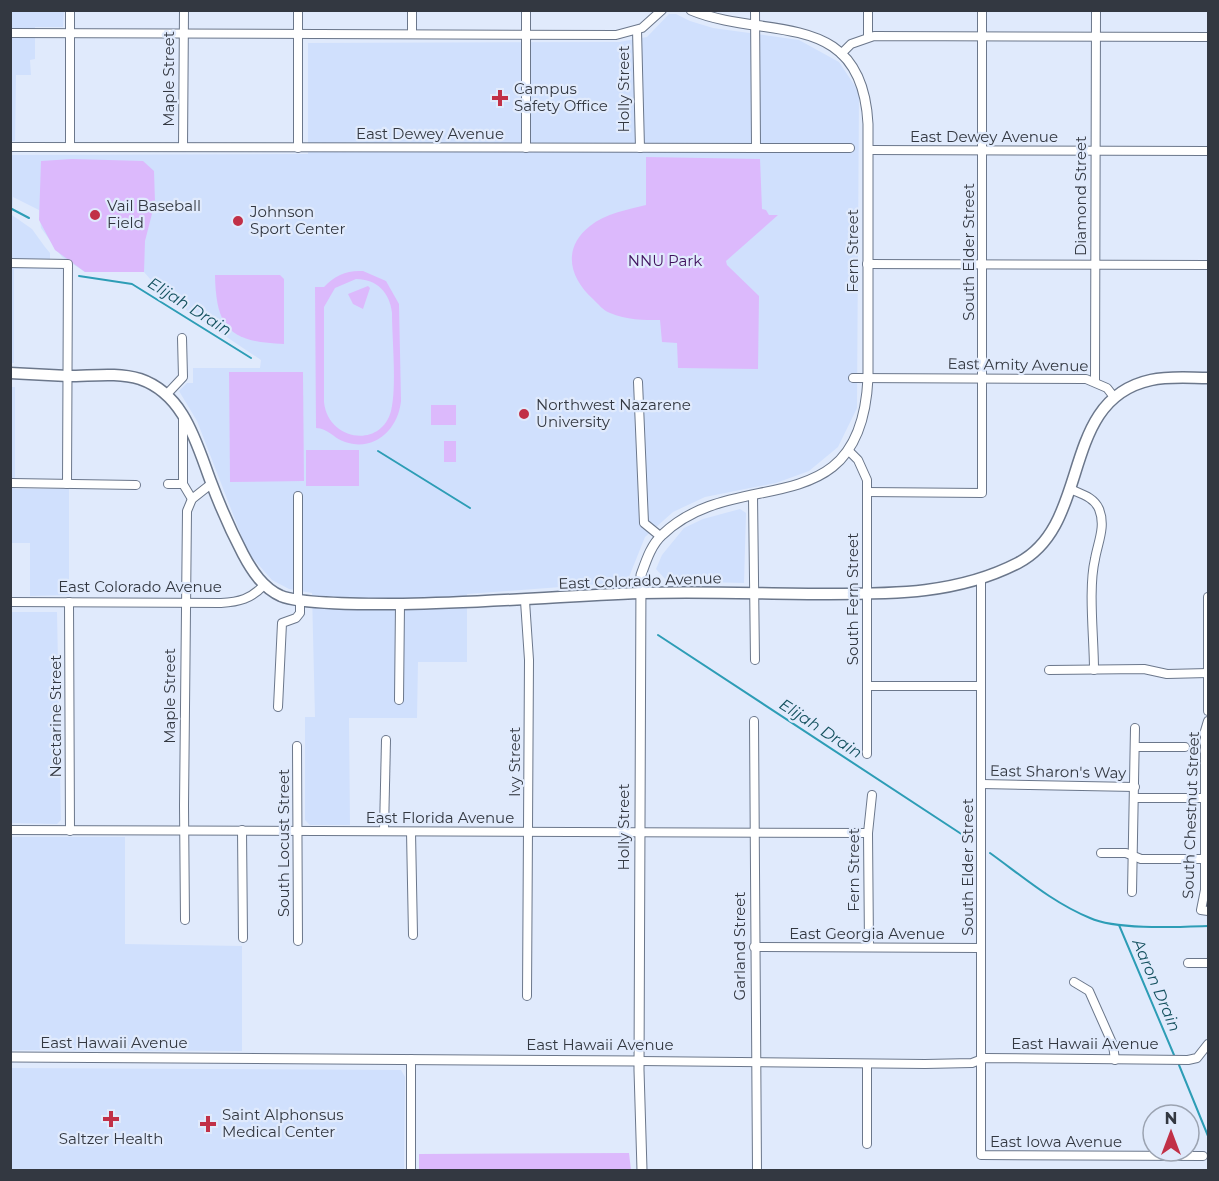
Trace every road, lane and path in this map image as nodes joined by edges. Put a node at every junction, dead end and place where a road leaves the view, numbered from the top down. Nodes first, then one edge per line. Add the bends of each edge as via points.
1 (70, 10) edge
2 (184, 10) edge
3 (298, 10) edge
4 (412, 10) edge
5 (526, 10) edge
6 (662, 10) edge
7 (691, 10) edge
8 (755, 10) edge
9 (868, 10) edge
10 (982, 10) edge
11 (1096, 10) edge
12 (755, 24) junction
13 (638, 30) junction
14 (10, 33) edge
15 (70, 33) junction
16 (184, 33) junction
17 (298, 34) junction
18 (412, 34) junction
19 (526, 35) junction
20 (982, 36) junction
21 (868, 37) junction
22 (1096, 37) junction
23 (1209, 37) edge
24 (841, 54) junction
25 (10, 147) edge
26 (70, 147) junction
27 (183, 147) junction
28 (756, 147) junction
29 (298, 148) junction
30 (526, 148) junction
31 (640, 148) junction
32 (850, 148) dead end
33 (868, 150) junction
34 (982, 150) junction
35 (1096, 151) junction
36 (1209, 151) edge
37 (10, 263) edge
38 (867, 264) junction
39 (982, 264) junction
40 (1095, 264) junction
41 (1209, 265) edge
42 (182, 338) dead end
43 (10, 374) edge
44 (69, 376) junction
45 (853, 378) dead end
46 (868, 378) junction
47 (1209, 378) edge
48 (982, 379) junction
49 (1095, 381) junction
50 (638, 382) dead end
51 (167, 394) junction
52 (1114, 397) junction
53 (183, 416) junction
54 (848, 450) junction
55 (12, 483) dead end
56 (67, 484) junction
57 (136, 484) dead end
58 (168, 484) dead end
59 (183, 484) junction
60 (211, 484) junction
61 (1070, 489) junction
62 (867, 492) junction
63 (298, 496) dead end
64 (753, 496) junction
65 (192, 499) junction
66 (660, 536) junction
67 (981, 579) junction
68 (264, 585) junction
69 (639, 593) junction
70 (754, 594) junction
71 (867, 594) junction
72 (1209, 597) edge
73 (299, 601) junction
74 (525, 601) junction
75 (10, 602) edge
76 (69, 602) junction
77 (185, 603) junction
78 (400, 604) junction
79 (756, 660) dead end
80 (1049, 670) dead end
81 (1094, 670) junction
82 (1208, 674) edge
83 (867, 686) junction
84 (981, 686) junction
85 (399, 700) dead end
86 (278, 707) dead end
87 (1209, 711) edge
88 (754, 720) dead end
89 (1209, 721) edge
90 (1135, 728) dead end
91 (386, 740) dead end
92 (297, 746) dead end
93 (1135, 747) junction
94 (1185, 747) dead end
95 (867, 754) dead end
96 (982, 784) junction
97 (1135, 787) junction
98 (872, 795) dead end
99 (1134, 798) junction
100 (1205, 798) junction
101 (10, 830) edge
102 (242, 830) junction
103 (69, 831) junction
104 (184, 831) junction
105 (384, 831) junction
106 (297, 832) junction
107 (411, 832) junction
108 (528, 832) junction
109 (639, 832) junction
110 (753, 833) junction
111 (868, 833) junction
112 (1207, 840) edge
113 (1101, 853) dead end
114 (1133, 856) junction
115 (1205, 859) junction
116 (1132, 892) dead end
117 (1205, 910) edge
118 (186, 920) dead end
119 (413, 935) dead end
120 (243, 938) dead end
121 (298, 941) dead end
122 (869, 946) junction
123 (754, 947) junction
124 (981, 948) junction
125 (1188, 963) dead end
126 (1209, 963) edge
127 (1074, 982) dead end
128 (526, 996) dead end
129 (1209, 1044) edge
130 (10, 1057) edge
131 (411, 1059) junction
132 (639, 1060) junction
133 (980, 1060) junction
134 (1115, 1060) junction
135 (755, 1061) junction
136 (867, 1064) junction
137 (867, 1144) dead end
138 (981, 1155) joint
139 (1203, 1156) dead end
140 (411, 1170) edge
141 (642, 1170) edge
142 (757, 1170) edge

1 - 15 street
2 - 16 street, Maple Street
3 - 17 street
4 - 18 street
5 - 19 street
6 - 13 street
7 - 12 street
8 - 12 street
9 - 21 street
10 - 20 street, South Elder Street
11 - 22 street, Diamond Street
12 - 24 street via 810,35
12 - 28 street
13 - 19 street via 616,35
13 - 31 street, Holly Street
14 - 15 street
15 - 16 street
15 - 26 street
16 - 17 street
16 - 27 street, Maple Street
17 - 18 street
17 - 29 street
18 - 19 street
19 - 30 street
20 - 21 street
20 - 22 street
20 - 34 street, South Elder Street
21 - 24 street via 851,44
22 - 23 street
22 - 35 street, Diamond Street
24 - 33 street, Fern Street via 854,70 864,93
25 - 26 street, East Dewey Avenue
26 - 27 street, East Dewey Avenue
27 - 29 street, East Dewey Avenue
28 - 31 street, East Dewey Avenue
28 - 32 street, East Dewey Avenue
29 - 30 street, East Dewey Avenue
30 - 31 street, East Dewey Avenue
33 - 34 street, East Dewey Avenue
33 - 38 street, Fern Street
34 - 35 street, East Dewey Avenue
34 - 39 street, South Elder Street
35 - 36 street, East Dewey Avenue
35 - 40 street, Diamond Street
37 - 44 street via 68,264
38 - 39 street
38 - 46 street, Fern Street
39 - 40 street
39 - 48 street, South Elder Street
40 - 41 street
40 - 49 street, Diamond Street
42 - 51 street via 183,377
43 - 44 main road
44 - 51 main road via 122,375 142,380
44 - 56 street
45 - 46 street, East Amity Avenue
46 - 48 street, East Amity Avenue
46 - 54 street, Fern Street via 865,413
47 - 52 main road via 1152,380
48 - 49 street, East Amity Avenue
48 - 62 street, South Elder Street via 982,493
49 - 52 street, East Amity Avenue
50 - 66 street via 644,523
51 - 53 main road
52 - 61 main road via 1093,422
53 - 59 street
53 - 60 main road
54 - 62 street, South Fern Street via 864,471
54 - 64 street via 819,476 803,484
55 - 56 street
56 - 57 street
58 - 59 street
59 - 65 street
60 - 65 street
60 - 68 main road via 248,564
61 - 67 main road via 1060,518 1044,544 1021,562
61 - 81 street via 1096,502 1101,512 1094,570
62 - 71 street, South Fern Street
63 - 73 street
64 - 66 street via 706,507 682,518
64 - 70 street
65 - 77 street, Maple Street via 187,511
66 - 69 street, Holly Street via 648,556
67 - 71 main road, East Colorado Avenue via 917,593
67 - 84 street, South Elder Street
68 - 73 main road via 280,596
68 - 77 street, East Colorado Avenue via 241,602
69 - 70 main road, East Colorado Avenue
69 - 74 main road, East Colorado Avenue
69 - 109 street, Holly Street
70 - 71 main road, East Colorado Avenue
70 - 79 street
71 - 83 street, South Fern Street
72 - 82 street, South Chestnut Street
73 - 78 main road, East Colorado Avenue
73 - 86 street via 300,613 282,623
74 - 78 main road, East Colorado Avenue
74 - 108 street, Ivy Street via 529,660
75 - 76 street, East Colorado Avenue
76 - 77 street, East Colorado Avenue
76 - 103 street, Nectarine Street
77 - 104 street, Maple Street
78 - 85 street
80 - 81 street
81 - 82 street
82 - 87 street, South Chestnut Street
83 - 84 street
83 - 95 street, South Fern Street
84 - 96 street, South Elder Street
88 - 110 street, Garland Street
89 - 100 street, South Chestnut Street via 1205,731
90 - 93 street
91 - 105 street
92 - 106 street, South Locust Street
93 - 94 street
93 - 97 street
96 - 97 street, East Sharon's Way
96 - 124 street, South Elder Street
97 - 99 street
98 - 111 street, Fern Street
99 - 100 street, East Sharon's Way
99 - 114 street
100 - 112 street, South Chestnut Street
101 - 103 street, East Florida Avenue
102 - 104 street, East Florida Avenue
102 - 106 street, East Florida Avenue
102 - 120 street
103 - 104 street, East Florida Avenue
104 - 118 street, Maple Street
105 - 106 street, East Florida Avenue
105 - 107 street, East Florida Avenue
106 - 121 street, South Locust Street
107 - 108 street, East Florida Avenue
107 - 119 street
108 - 109 street, East Florida Avenue
108 - 128 street, Ivy Street
109 - 110 street, East Florida Avenue
109 - 132 street, Holly Street
110 - 111 street, East Florida Avenue
110 - 123 street, Garland Street
111 - 122 street, Fern Street
112 - 115 street, South Chestnut Street
113 - 114 street
114 - 115 street
114 - 116 street
115 - 117 street, South Chestnut Street
122 - 123 street, East Georgia Avenue
122 - 124 street, East Georgia Avenue
123 - 135 street, Garland Street
124 - 133 street, South Elder Street
125 - 126 street
127 - 134 street via 1089,991 1113,1045
129 - 134 street, East Hawaii Avenue via 1197,1058 1188,1060
130 - 131 street, East Hawaii Avenue
131 - 132 street, East Hawaii Avenue
131 - 140 street
132 - 135 street, East Hawaii Avenue
132 - 141 street, Holly Street
133 - 134 street, East Hawaii Avenue
133 - 136 street, East Hawaii Avenue
133 - 138 street, South Elder Street
135 - 136 street, East Hawaii Avenue
135 - 142 street, Garland Street
136 - 137 street
138 - 139 street, East Iowa Avenue

